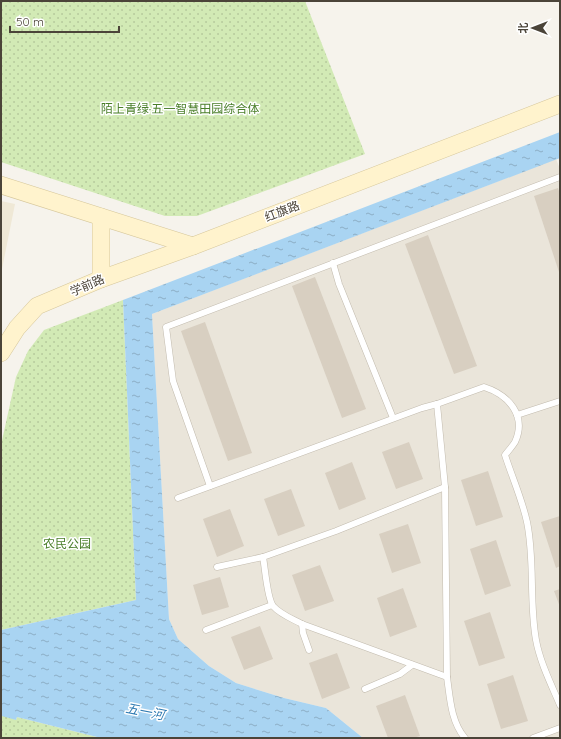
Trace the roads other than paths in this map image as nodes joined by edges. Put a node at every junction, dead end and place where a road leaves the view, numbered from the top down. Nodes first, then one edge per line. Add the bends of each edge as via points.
1 (560, 104) edge
2 (560, 177) edge
3 (1, 185) edge
4 (101, 217) junction
5 (193, 246) junction
6 (333, 264) junction
7 (101, 278) junction
8 (1, 353) edge
9 (560, 401) edge
10 (437, 404) junction
11 (517, 415) junction
12 (393, 418) junction
13 (210, 486) junction
14 (445, 487) junction
15 (178, 498) dead end
16 (264, 556) junction
17 (218, 567) dead end
18 (272, 605) junction
19 (302, 624) junction
20 (206, 630) dead end
21 (309, 650) dead end
22 (412, 665) junction
23 (447, 677) junction
24 (365, 689) dead end
25 (560, 705) edge
26 (560, 728) edge
27 (466, 738) edge
28 (533, 738) edge

1 - 5 street, 红旗路
2 - 6 lane
3 - 4 street
4 - 5 street
4 - 7 street
5 - 7 street, 学前路
6 - 12 lane
6 - 13 lane via 166,327 173,381
7 - 8 street, 学前路 via 38,306 17,328
9 - 11 lane
10 - 11 lane via 484,387 492,389 512,404
10 - 12 lane
10 - 14 lane
11 - 25 lane via 518,434 505,455 526,521 536,641
12 - 13 lane
13 - 15 lane
14 - 16 lane via 336,531
14 - 23 lane
16 - 17 lane
16 - 18 lane
18 - 19 lane
18 - 20 lane
19 - 21 lane
19 - 22 lane
22 - 23 lane
22 - 24 lane via 400,674
23 - 27 lane via 455,722
26 - 28 lane

